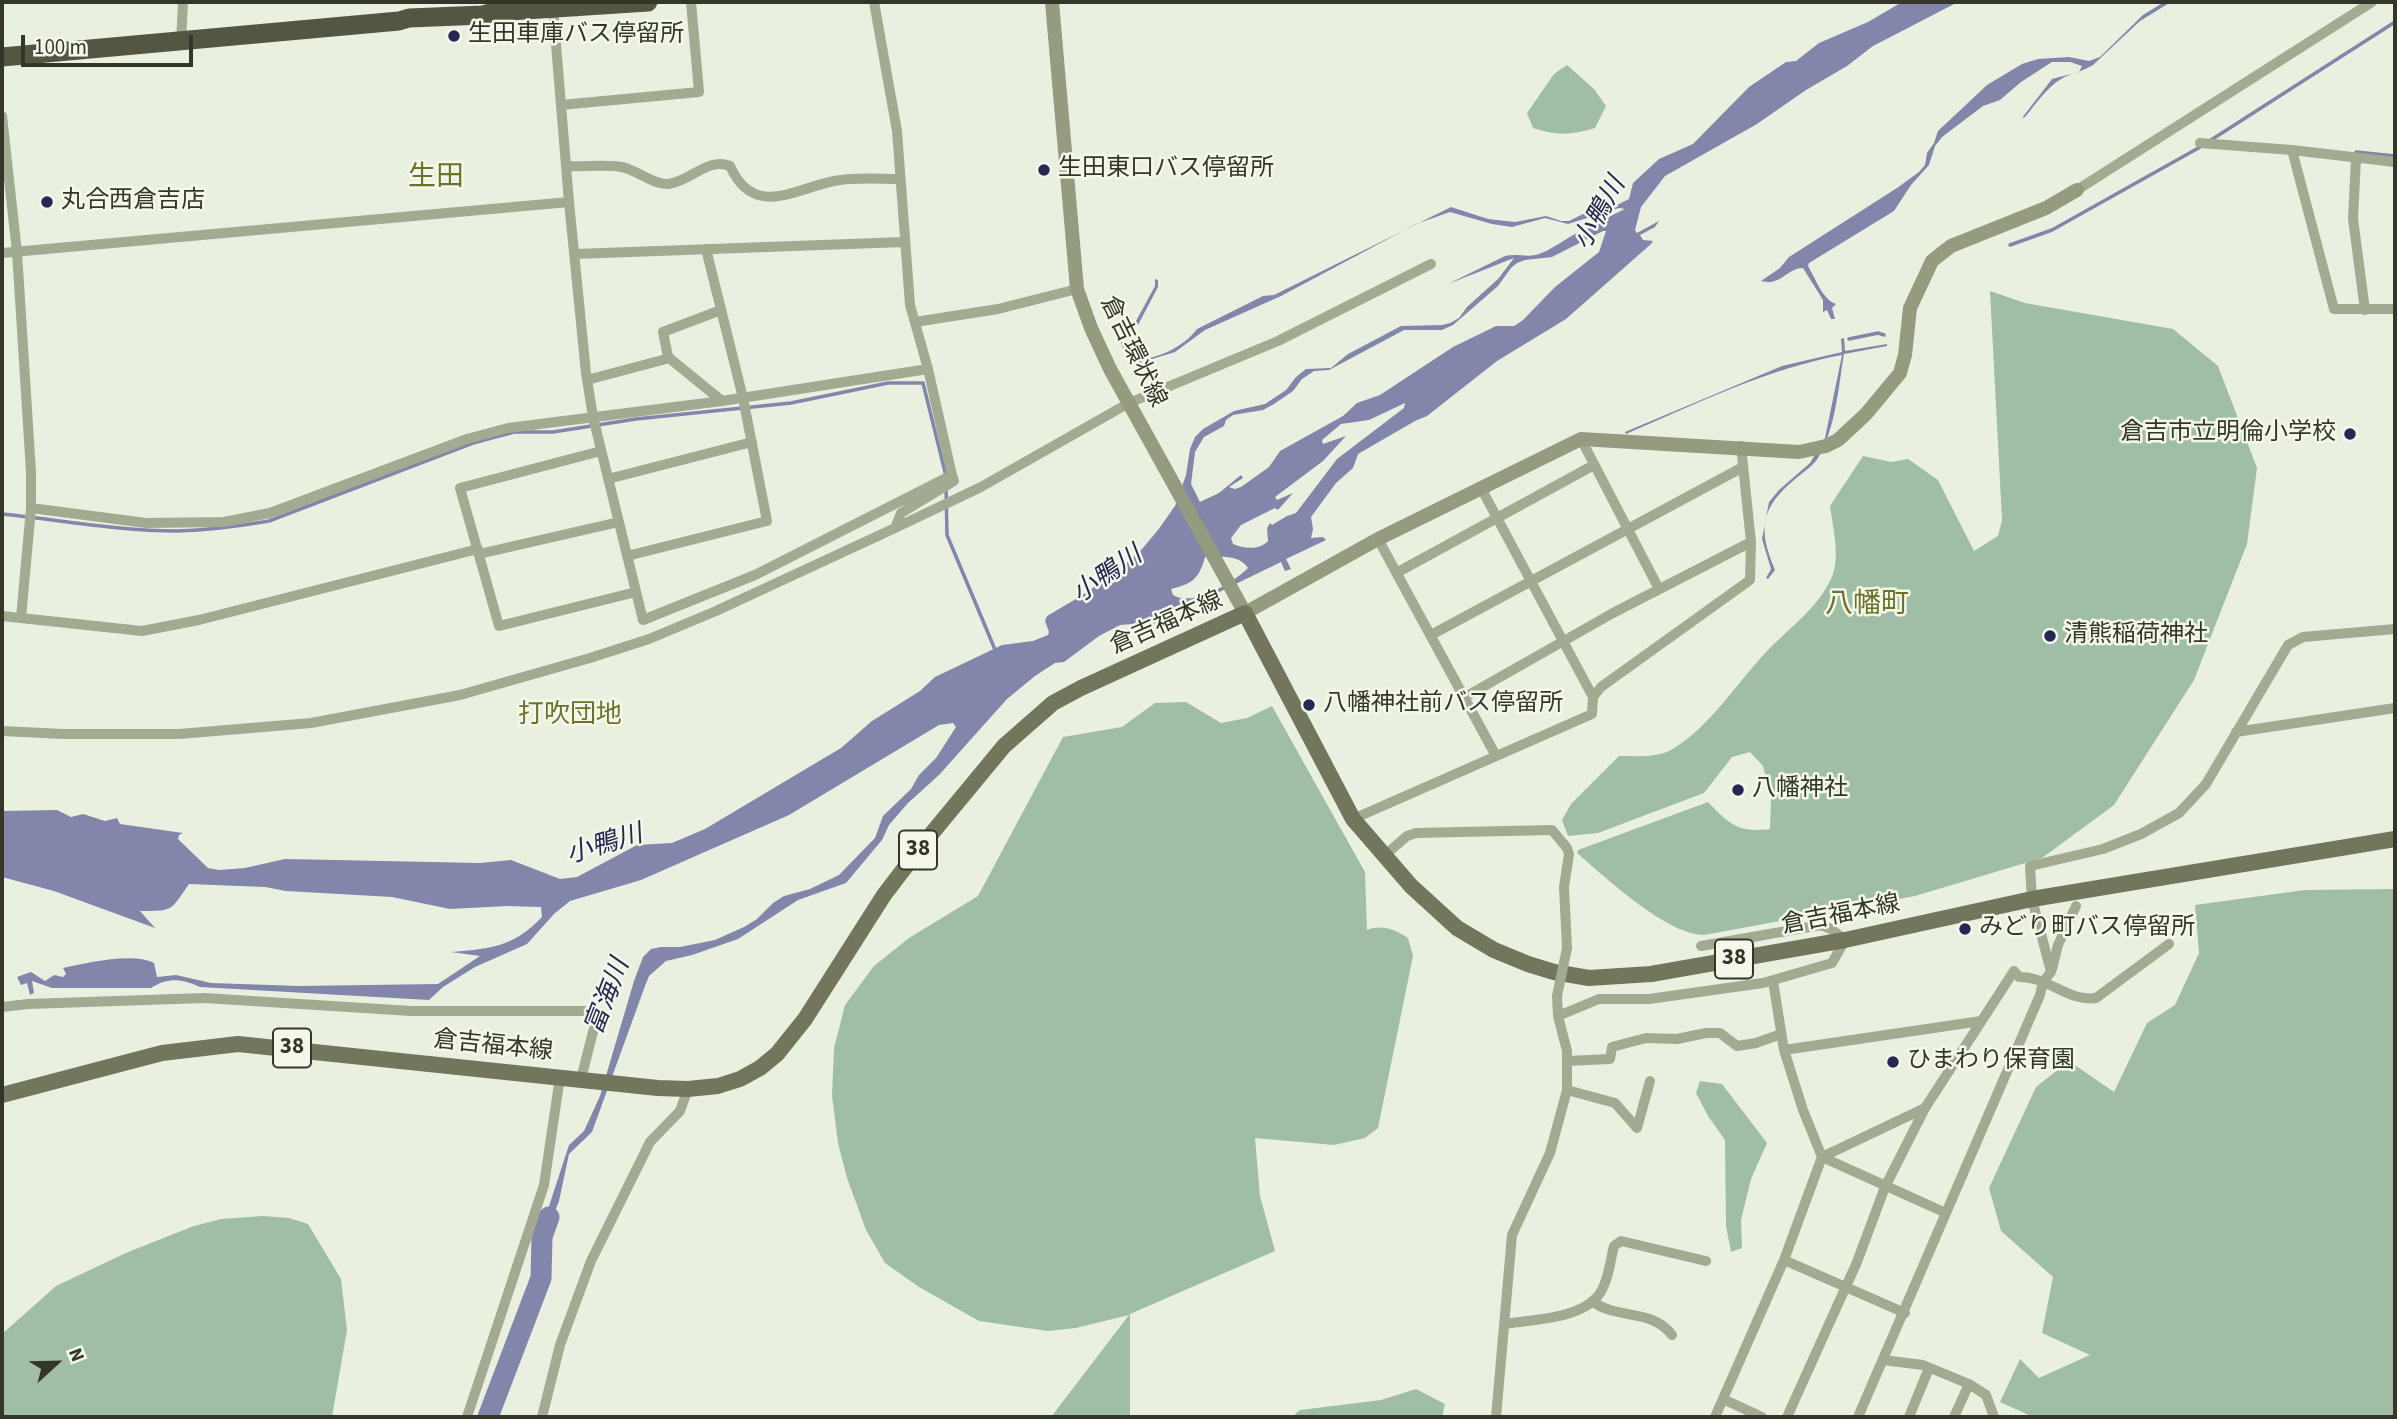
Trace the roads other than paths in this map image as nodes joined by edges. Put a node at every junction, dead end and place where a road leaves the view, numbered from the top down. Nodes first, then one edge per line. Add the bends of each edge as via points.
1 (183, 2) edge
2 (648, 2) edge
3 (691, 2) edge
4 (874, 2) edge
5 (1052, 2) edge
6 (2372, 2) edge
7 (551, 5) edge
8 (181, 43) junction
9 (2, 57) edge
10 (561, 105) junction
11 (2, 116) edge
12 (2200, 143) dead end
13 (2292, 150) junction
14 (2356, 159) junction
15 (2395, 162) edge
16 (566, 166) junction
17 (900, 178) junction
18 (2077, 190) joint
19 (569, 202) junction
20 (904, 242) junction
21 (706, 249) junction
22 (17, 252) junction
23 (2, 253) edge
24 (575, 254) junction
25 (1431, 264) dead end
26 (1077, 289) junction
27 (2395, 309) edge
28 (721, 310) junction
29 (2365, 310) junction
30 (915, 322) junction
31 (670, 358) junction
32 (928, 369) junction
33 (587, 380) junction
34 (743, 398) junction
35 (722, 401) junction
36 (1129, 403) junction
37 (593, 417) junction
38 (1581, 439) junction
39 (752, 442) junction
40 (1741, 446) junction
41 (601, 451) junction
42 (1594, 465) junction
43 (1743, 467) junction
44 (952, 475) junction
45 (608, 479) junction
46 (1481, 488) junction
47 (31, 508) junction
48 (1496, 519) junction
49 (619, 522) junction
50 (895, 528) junction
51 (1628, 529) junction
52 (1378, 539) junction
53 (1751, 541) junction
54 (478, 552) junction
55 (627, 556) junction
56 (1398, 572) junction
57 (1530, 581) junction
58 (1659, 589) junction
59 (636, 592) junction
60 (1245, 613) junction
61 (2, 616) edge
62 (21, 618) junction
63 (2395, 629) edge
64 (1431, 635) junction
65 (1563, 641) junction
66 (1465, 697) junction
67 (1593, 697) junction
68 (2395, 708) edge
69 (2, 731) edge
70 (2236, 732) junction
71 (1496, 756) junction
72 (1353, 819) junction
73 (2395, 839) edge
74 (1384, 856) junction
75 (2032, 899) junction
76 (2076, 906) dead end
77 (1845, 940) junction
78 (2169, 944) dead end
79 (1702, 946) dead end
80 (2051, 972) junction
81 (1773, 981) junction
82 (2043, 982) junction
83 (2, 1007) edge
84 (1558, 1016) junction
85 (1981, 1021) junction
86 (1781, 1034) junction
87 (1784, 1050) junction
88 (1567, 1061) junction
89 (560, 1077) junction
90 (583, 1079) junction
91 (1650, 1081) dead end
92 (688, 1089) junction
93 (1567, 1090) junction
94 (2, 1095) edge
95 (1925, 1108) junction
96 (1822, 1157) junction
97 (1885, 1186) junction
98 (1946, 1213) junction
99 (1784, 1260) junction
100 (1706, 1261) dead end
101 (1846, 1288) junction
102 (1592, 1301) junction
103 (1905, 1312) junction
104 (1504, 1324) junction
105 (1672, 1335) dead end
106 (1883, 1360) junction
107 (1929, 1368) junction
108 (1969, 1384) junction
109 (1723, 1399) junction
110 (467, 1417) edge
111 (542, 1417) edge
112 (1496, 1417) edge
113 (1715, 1417) edge
114 (1762, 1417) edge
115 (1787, 1417) edge
116 (1858, 1417) edge
117 (1909, 1417) edge
118 (1954, 1417) edge
119 (1994, 1417) edge

1 - 8 street
2 - 7 highway
3 - 10 street via 699,92
4 - 17 street via 897,131
5 - 26 street, 倉吉環状線
6 - 18 street
7 - 8 highway
7 - 10 street
8 - 9 highway
10 - 16 street
11 - 22 street
12 - 13 street
13 - 14 street
13 - 29 street via 2334,309
14 - 15 street
14 - 29 street via 2353,219
16 - 17 street via 620,167 663,184 720,163 730,166 736,180 753,192 772,199 836,181
16 - 19 street
17 - 20 street
18 - 40 street via 2046,208 1951,246 1932,261 1910,307 1900,373 1838,439 1800,452
19 - 22 street
19 - 24 street
20 - 21 street
20 - 30 street
21 - 24 street
21 - 28 street
22 - 23 street
22 - 47 street
24 - 33 street
25 - 36 street via 1278,341
26 - 30 street via 998,309
26 - 36 street, 倉吉環状線
27 - 29 street
28 - 31 street via 663,331
28 - 34 street
30 - 32 street
31 - 33 street
31 - 35 street
32 - 34 street
32 - 44 street
33 - 37 street
34 - 35 street
34 - 39 street
35 - 37 street
36 - 50 street via 981,487
36 - 60 street, 倉吉環状線
37 - 41 street
37 - 47 street via 477,436 270,513 224,522 146,523
38 - 40 street
38 - 42 street
38 - 46 street
39 - 45 street
39 - 55 street via 767,521
40 - 43 street
41 - 45 street
41 - 54 street via 460,488
42 - 48 street
42 - 51 street
43 - 51 street
43 - 53 street
44 - 50 street via 954,481 901,513
44 - 59 street via 755,575 643,621
45 - 49 street
46 - 48 street
46 - 52 street
47 - 62 street
48 - 56 street
48 - 57 street
49 - 54 street
49 - 55 street
50 - 69 street via 649,639 460,695 262,728 166,734
51 - 57 street
51 - 58 street
52 - 56 street
52 - 60 street
53 - 58 street
53 - 67 street via 1750,580
54 - 59 street via 499,626
54 - 62 street via 142,631
55 - 59 street
56 - 64 street
57 - 64 street
57 - 65 street
58 - 65 street
60 - 72 main road, 倉吉福本線 / 38
60 - 92 main road, 倉吉福本線 / 38 via 1081,688 1027,725 1004,746 915,854 785,1045 761,1068 740,1079
61 - 62 street
63 - 70 street via 2293,641
64 - 66 street
65 - 66 street
65 - 67 street
66 - 71 street
67 - 71 street via 1592,714
68 - 70 street
70 - 75 street via 2206,784 2179,813 2103,849 2030,866
71 - 72 street
72 - 74 main road, 倉吉福本線 / 38
73 - 75 main road, 倉吉福本線 / 38
74 - 77 main road, 倉吉福本線 / 38 via 1457,928 1494,950 1554,972 1589,978 1651,974
74 - 84 street, bridge via 1416,833 1552,830 1569,854 1564,887 1567,948 1557,996
75 - 77 main road, 倉吉福本線 / 38
75 - 80 street
76 - 80 street
77 - 79 street via 1821,925
77 - 81 street via 1832,963
78 - 82 street via 2096,999 2083,1000
80 - 82 street
81 - 84 street via 1649,999 1599,999
81 - 86 street
82 - 85 street via 2019,977 2014,971
82 - 98 street
83 - 90 street via 205,998 411,1011 584,1011 597,1016
84 - 88 street
85 - 87 street
85 - 95 street
86 - 87 street
86 - 88 street via 1737,1046 1720,1033 1646,1038 1612,1047 1610,1059
87 - 96 street
88 - 93 street
89 - 90 main road, 倉吉福本線 / 38
89 - 94 main road, 倉吉福本線 / 38 via 238,1044 162,1054
89 - 110 street via 544,1185
90 - 92 main road, 倉吉福本線 / 38
91 - 93 street via 1637,1128 1615,1103
92 - 111 street via 680,1111 650,1142 591,1261 560,1345
93 - 104 street via 1550,1153 1512,1235
95 - 96 street
95 - 97 street
96 - 97 street
96 - 99 street
97 - 98 street
97 - 101 street
98 - 103 street
99 - 101 street
99 - 109 street
100 - 102 street via 1621,1241 1614,1246 1598,1297
101 - 103 street
101 - 115 street
102 - 104 street via 1563,1315
102 - 105 street via 1602,1308 1664,1324
103 - 106 street
104 - 112 street
106 - 107 street
106 - 116 street
107 - 108 street
107 - 117 street
108 - 118 street
108 - 119 street via 1986,1395
109 - 113 street
109 - 114 street

